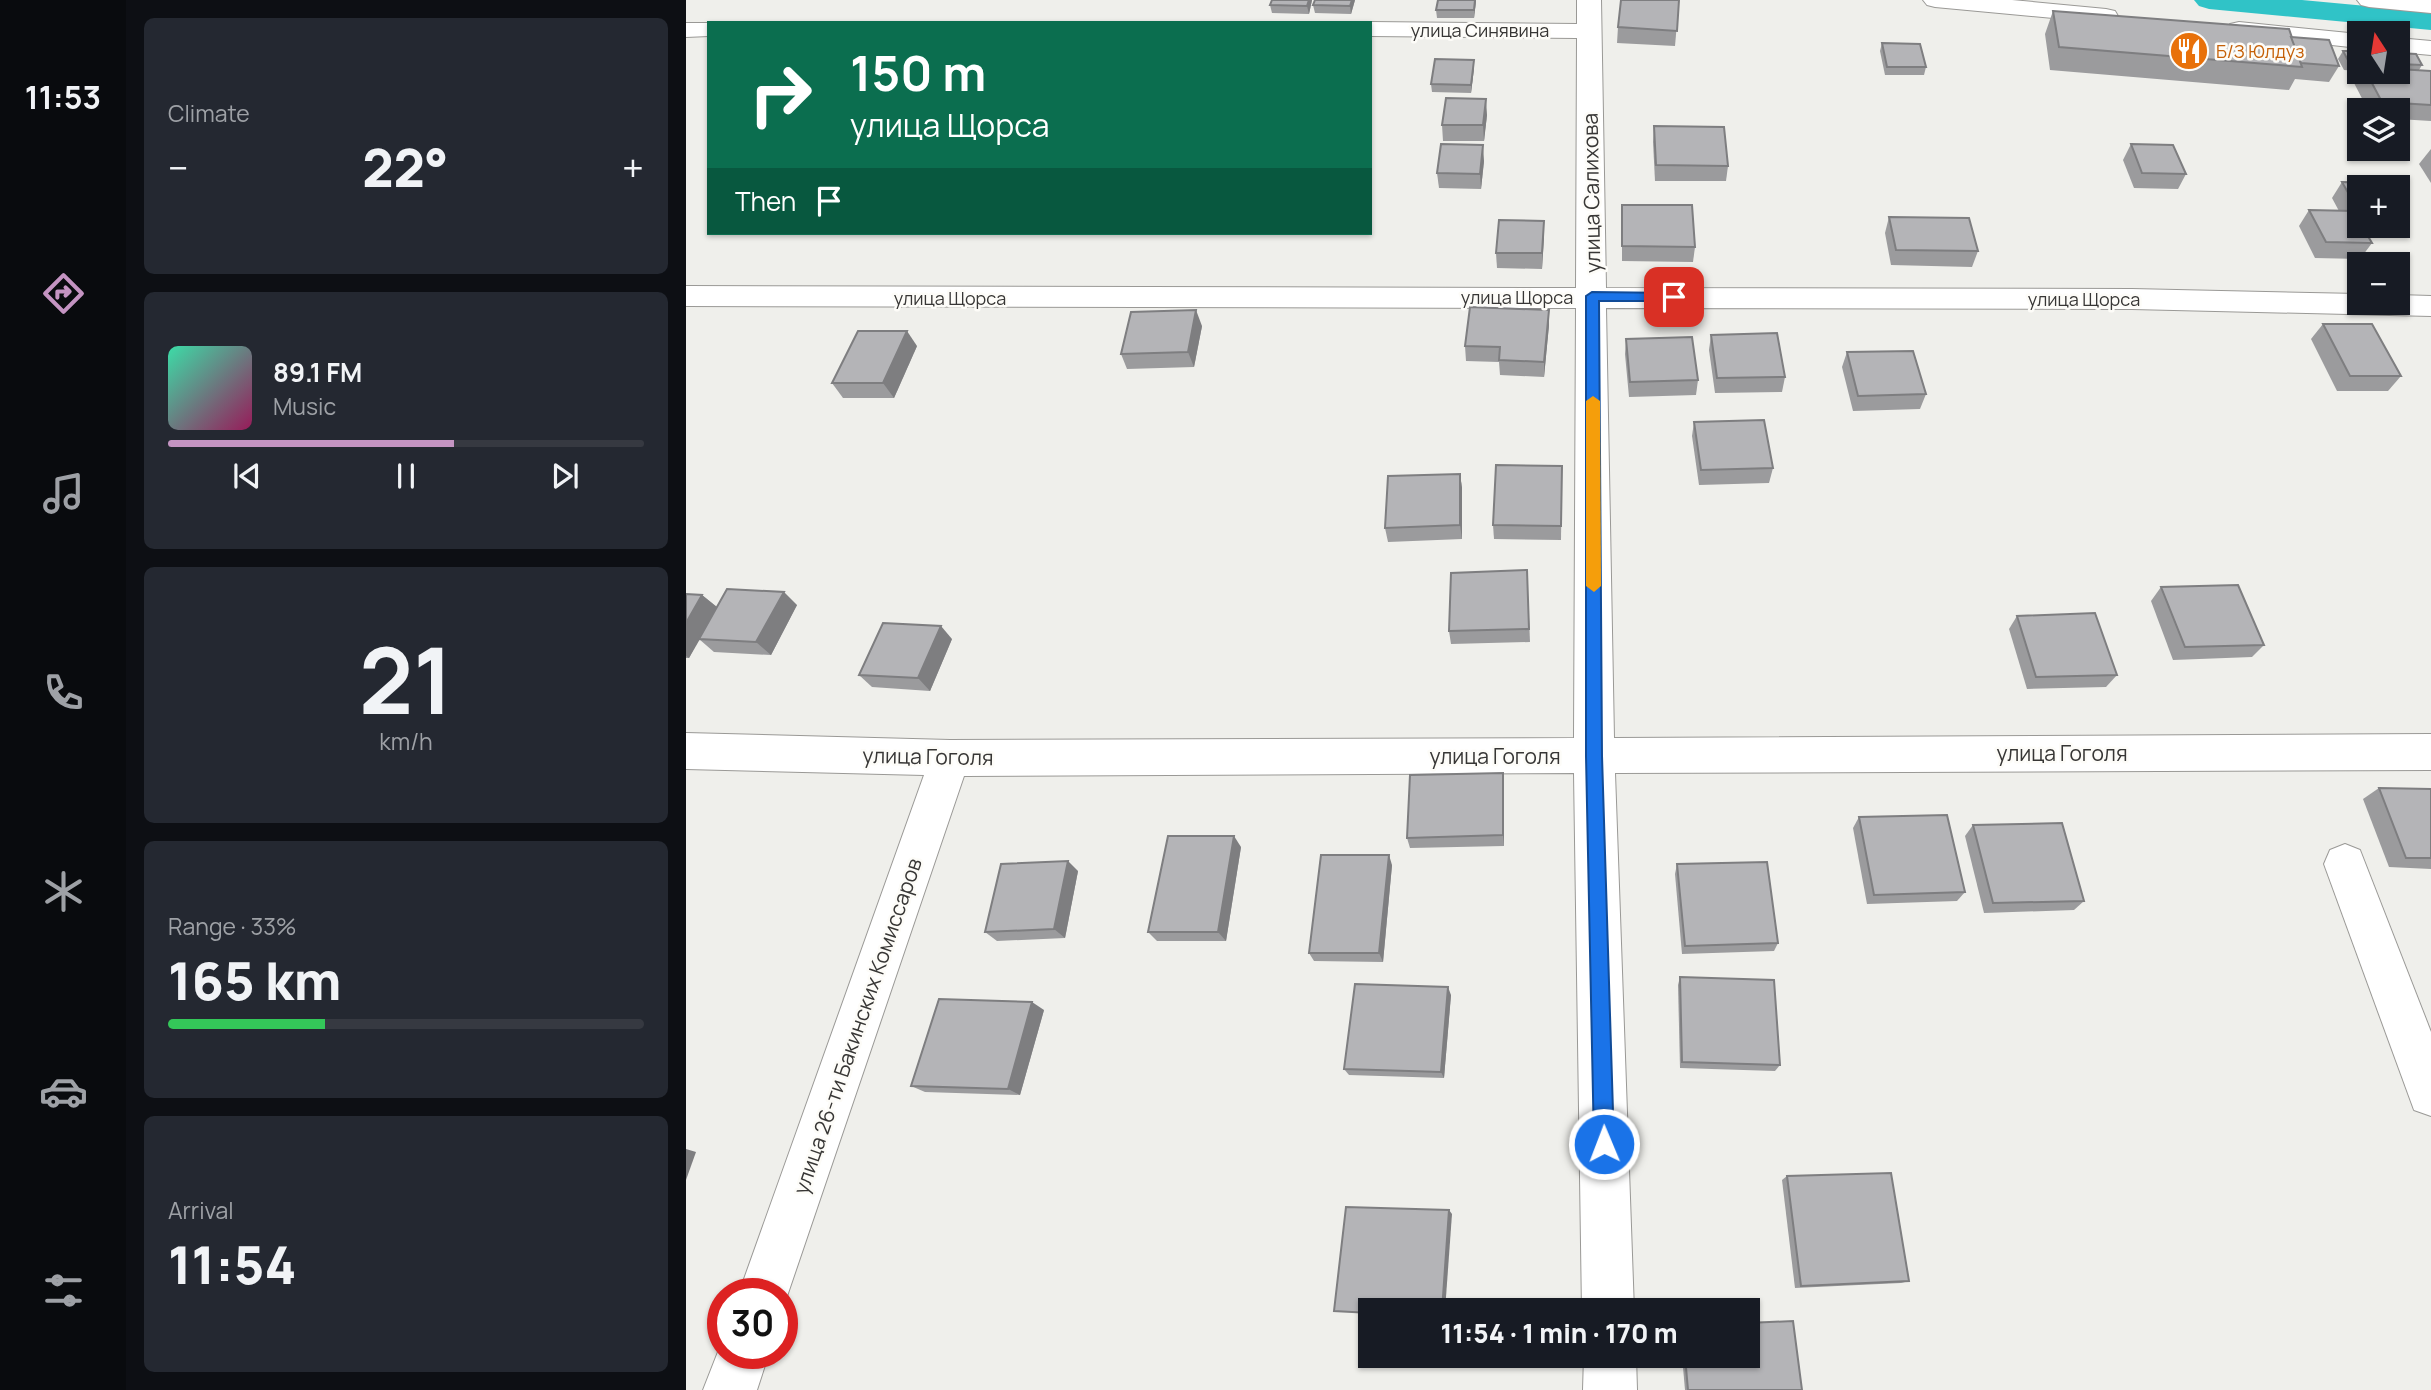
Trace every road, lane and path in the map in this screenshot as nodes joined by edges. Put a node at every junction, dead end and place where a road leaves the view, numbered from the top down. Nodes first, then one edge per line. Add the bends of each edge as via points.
1 (1935, 0) edge
2 (2369, 0) edge
3 (2431, 6) edge
4 (1589, 15) edge
5 (2126, 18) edge
6 (2222, 28) edge
7 (707, 29) edge
8 (1372, 29) edge
9 (686, 30) edge
10 (2347, 40) edge
11 (686, 296) edge
12 (1592, 296) junction
13 (2431, 306) edge
14 (686, 751) edge
15 (2431, 752) edge
16 (1594, 756) junction
17 (950, 758) junction
18 (2345, 864) dead end
19 (2431, 1093) edge
20 (769, 1278) edge
21 (1608, 1298) edge
22 (1610, 1368) edge
23 (737, 1369) edge
24 (730, 1390) edge
25 (1611, 1390) edge

1 - 5 street
2 - 3 street
4 - 8 street, улица Синявина
4 - 12 street, улица Салихова
6 - 10 street
7 - 9 street
11 - 12 street, улица Щорса
12 - 13 street, улица Щорса
12 - 16 street, улица Салихова
14 - 17 street, улица Гоголя
15 - 16 street, улица Гоголя
16 - 17 street, улица Гоголя
16 - 21 street, улица Салихова
17 - 20 street, улица 26-ти Бакинских Комиссаров
18 - 19 street
22 - 25 street
23 - 24 street

